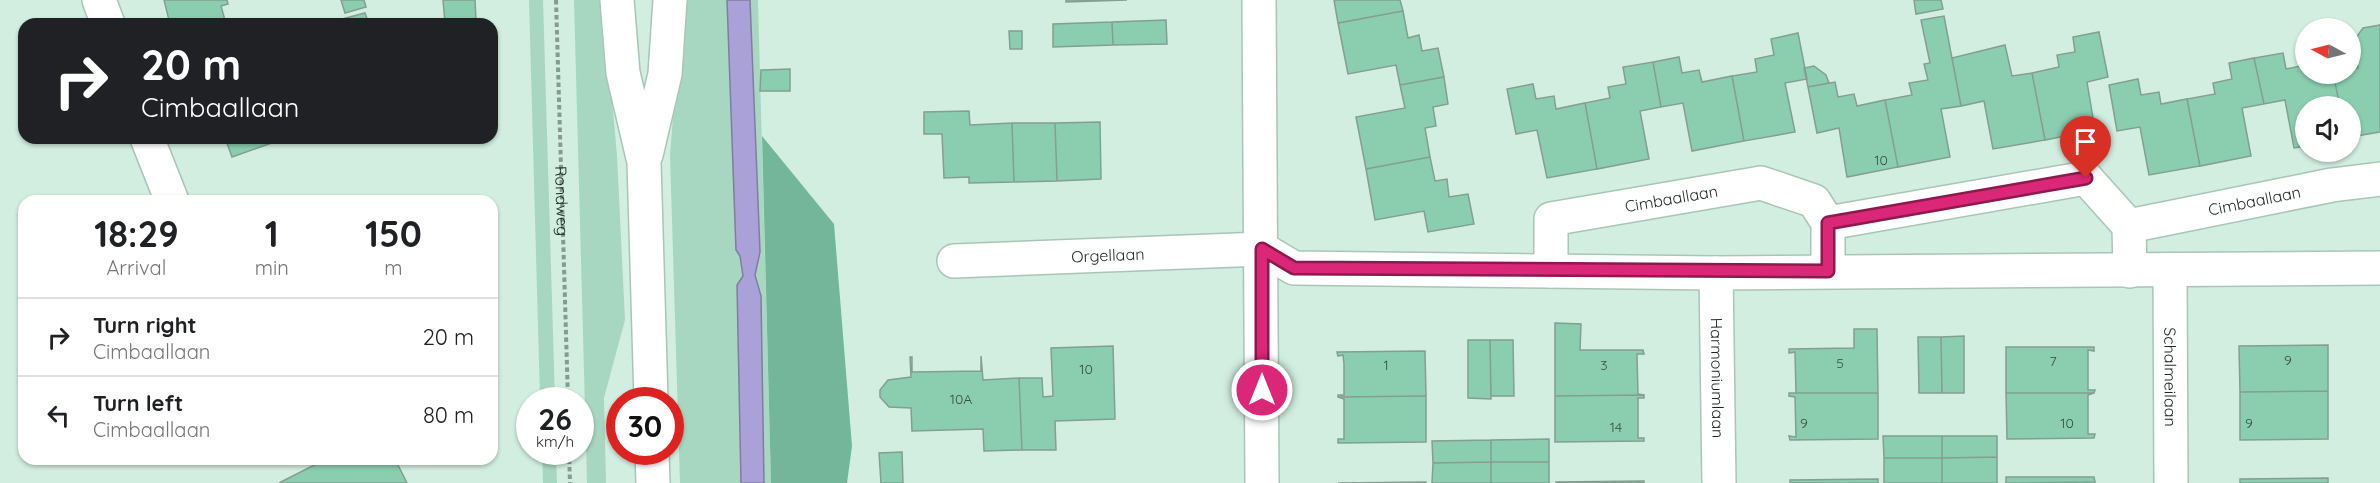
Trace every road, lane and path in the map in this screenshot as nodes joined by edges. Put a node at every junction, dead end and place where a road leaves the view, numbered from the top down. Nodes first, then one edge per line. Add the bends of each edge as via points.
1 (99, 0) edge
2 (556, 0) edge
3 (617, 0) edge
4 (670, 0) edge
5 (1259, 0) edge
6 (106, 18) edge
7 (149, 144) edge
8 (644, 162) junction
9 (2380, 179) edge
10 (170, 195) edge
11 (1828, 223) junction
12 (2129, 226) junction
13 (1262, 249) junction
14 (954, 261) dead end
15 (2380, 268) edge
16 (1551, 271) junction
17 (1828, 271) junction
18 (2130, 271) junction
19 (2170, 271) junction
20 (1716, 273) junction
21 (568, 387) edge
22 (651, 387) edge
23 (570, 465) edge
24 (652, 465) edge
25 (570, 483) edge
26 (653, 483) edge
27 (1262, 483) edge
28 (1719, 483) edge
29 (2170, 483) edge

1 - 6 street
2 - 21 path, Rondweg
3 - 8 street via 623,73
4 - 8 street via 665,74
5 - 13 street
7 - 10 street
8 - 22 street
9 - 12 street, Cimbaallaan
11 - 12 street via 2086,178
11 - 16 street, Cimbaallaan via 1814,201 1761,183 1576,214 1551,219
11 - 17 street
12 - 18 street
13 - 14 street, Orgellaan
13 - 16 street via 1294,268
13 - 27 street
15 - 19 street
16 - 20 street
17 - 18 street
17 - 20 street
18 - 19 street
19 - 29 street, Schalmeilaan
20 - 28 street, Harmoniumlaan
23 - 25 path
24 - 26 street

